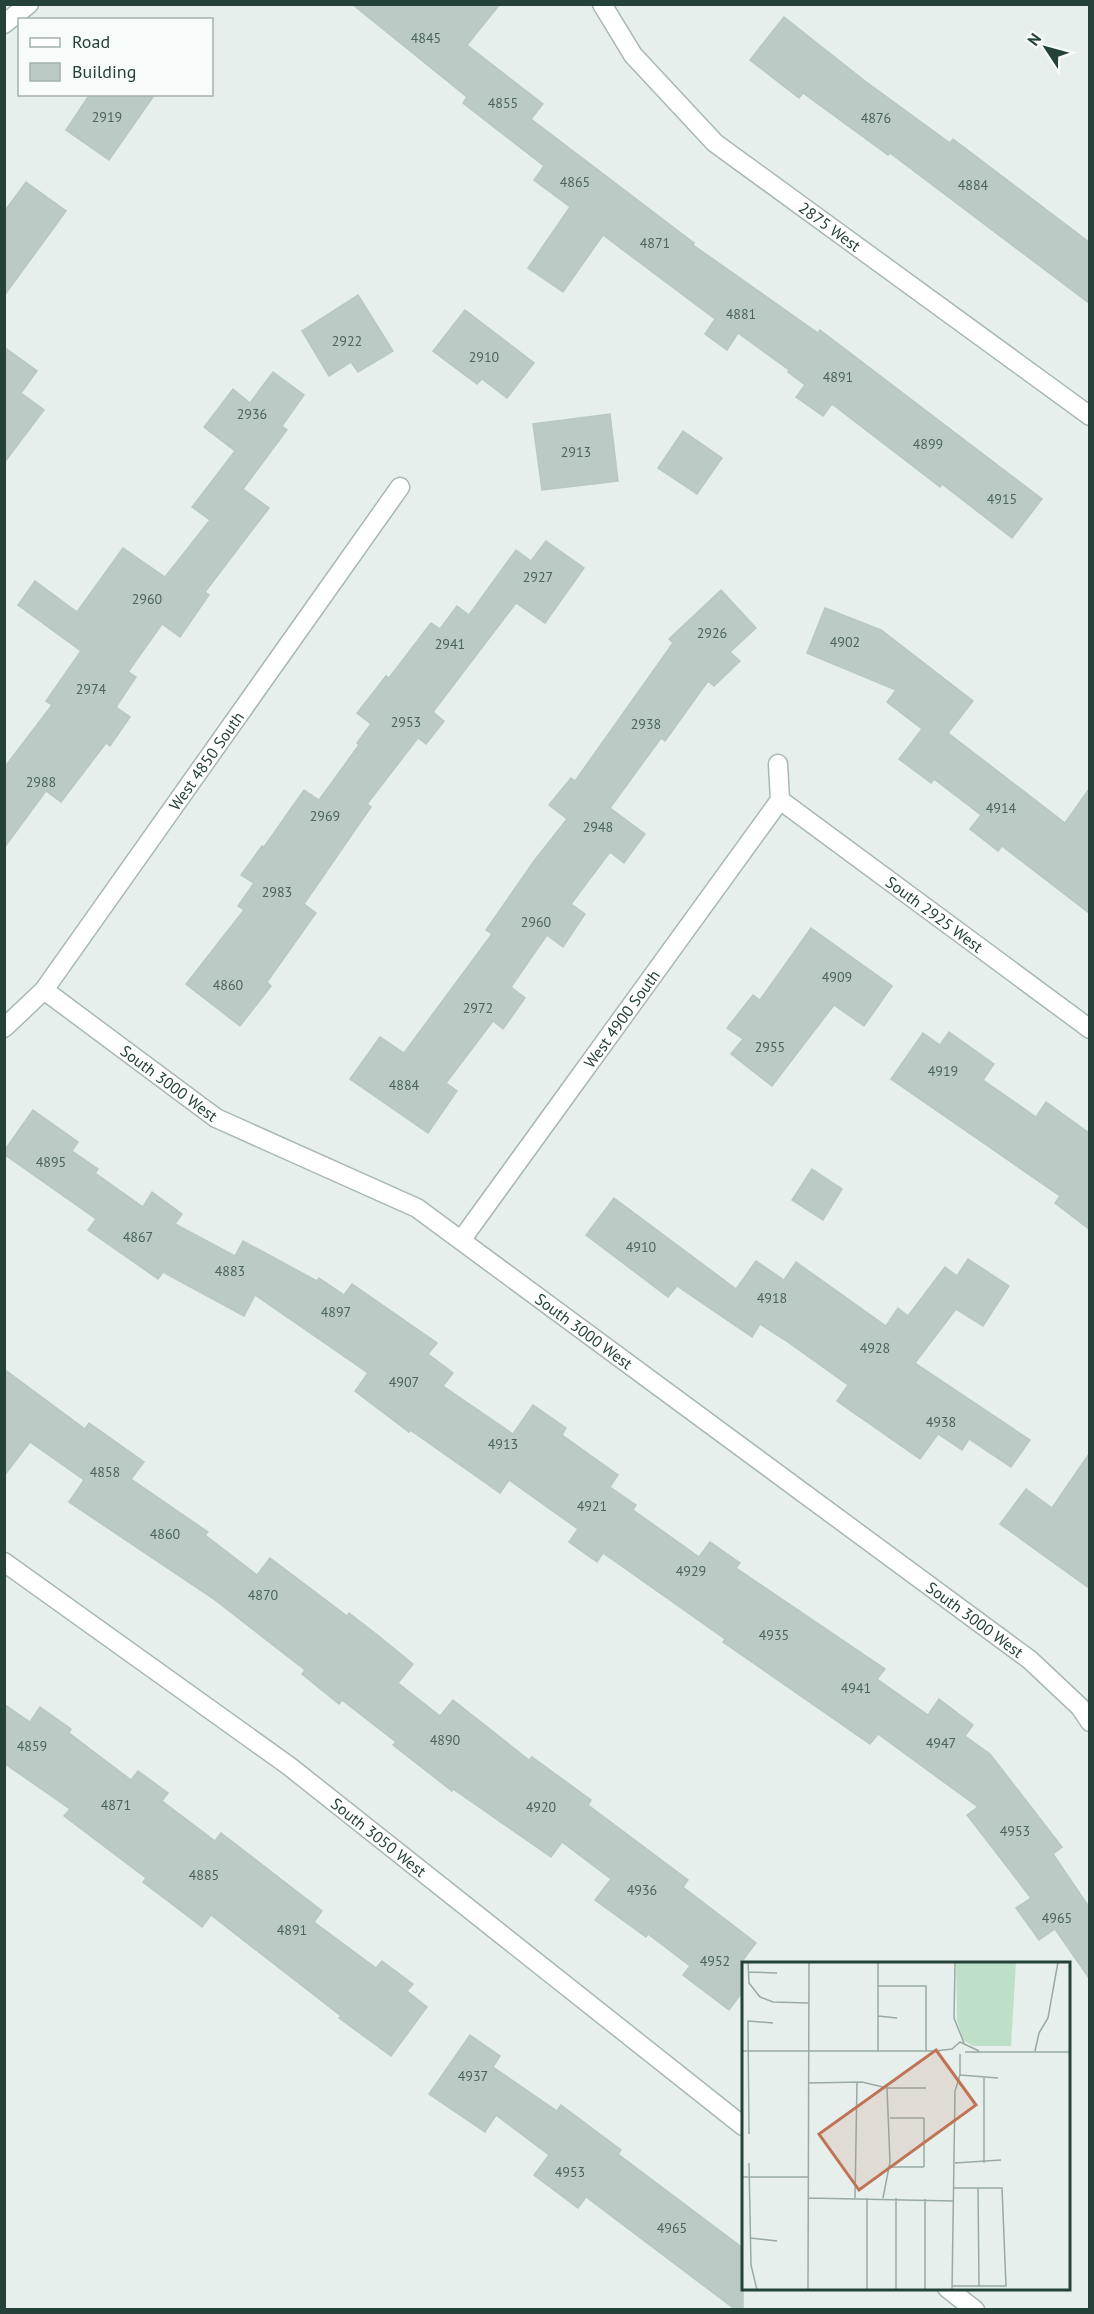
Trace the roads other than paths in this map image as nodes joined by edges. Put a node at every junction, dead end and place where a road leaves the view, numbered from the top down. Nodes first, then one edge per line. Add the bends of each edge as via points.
1 (11, 4) edge
2 (29, 4) edge
3 (602, 4) edge
4 (4, 22) edge
5 (1089, 416) edge
6 (400, 487) dead end
7 (778, 764) dead end
8 (780, 800) junction
9 (44, 990) junction
10 (4, 1028) edge
11 (1089, 1029) edge
12 (462, 1239) junction
13 (4, 1562) edge
14 (1085, 1700) edge
15 (1089, 1722) edge
16 (742, 2126) edge
17 (948, 2290) edge
18 (975, 2310) edge

1 - 4 street
2 - 4 street
3 - 5 street, 2875 West via 633,55 715,143
6 - 9 street, West 4850 South
7 - 8 street
8 - 11 street, South 2925 West
8 - 12 street, West 4900 South
9 - 10 street, West 4850 South
9 - 12 street, South 3000 West via 216,1118 417,1208
12 - 14 street, South 3000 West
13 - 16 street, South 3050 West via 289,1766
14 - 15 street, South 3000 West
17 - 18 street

